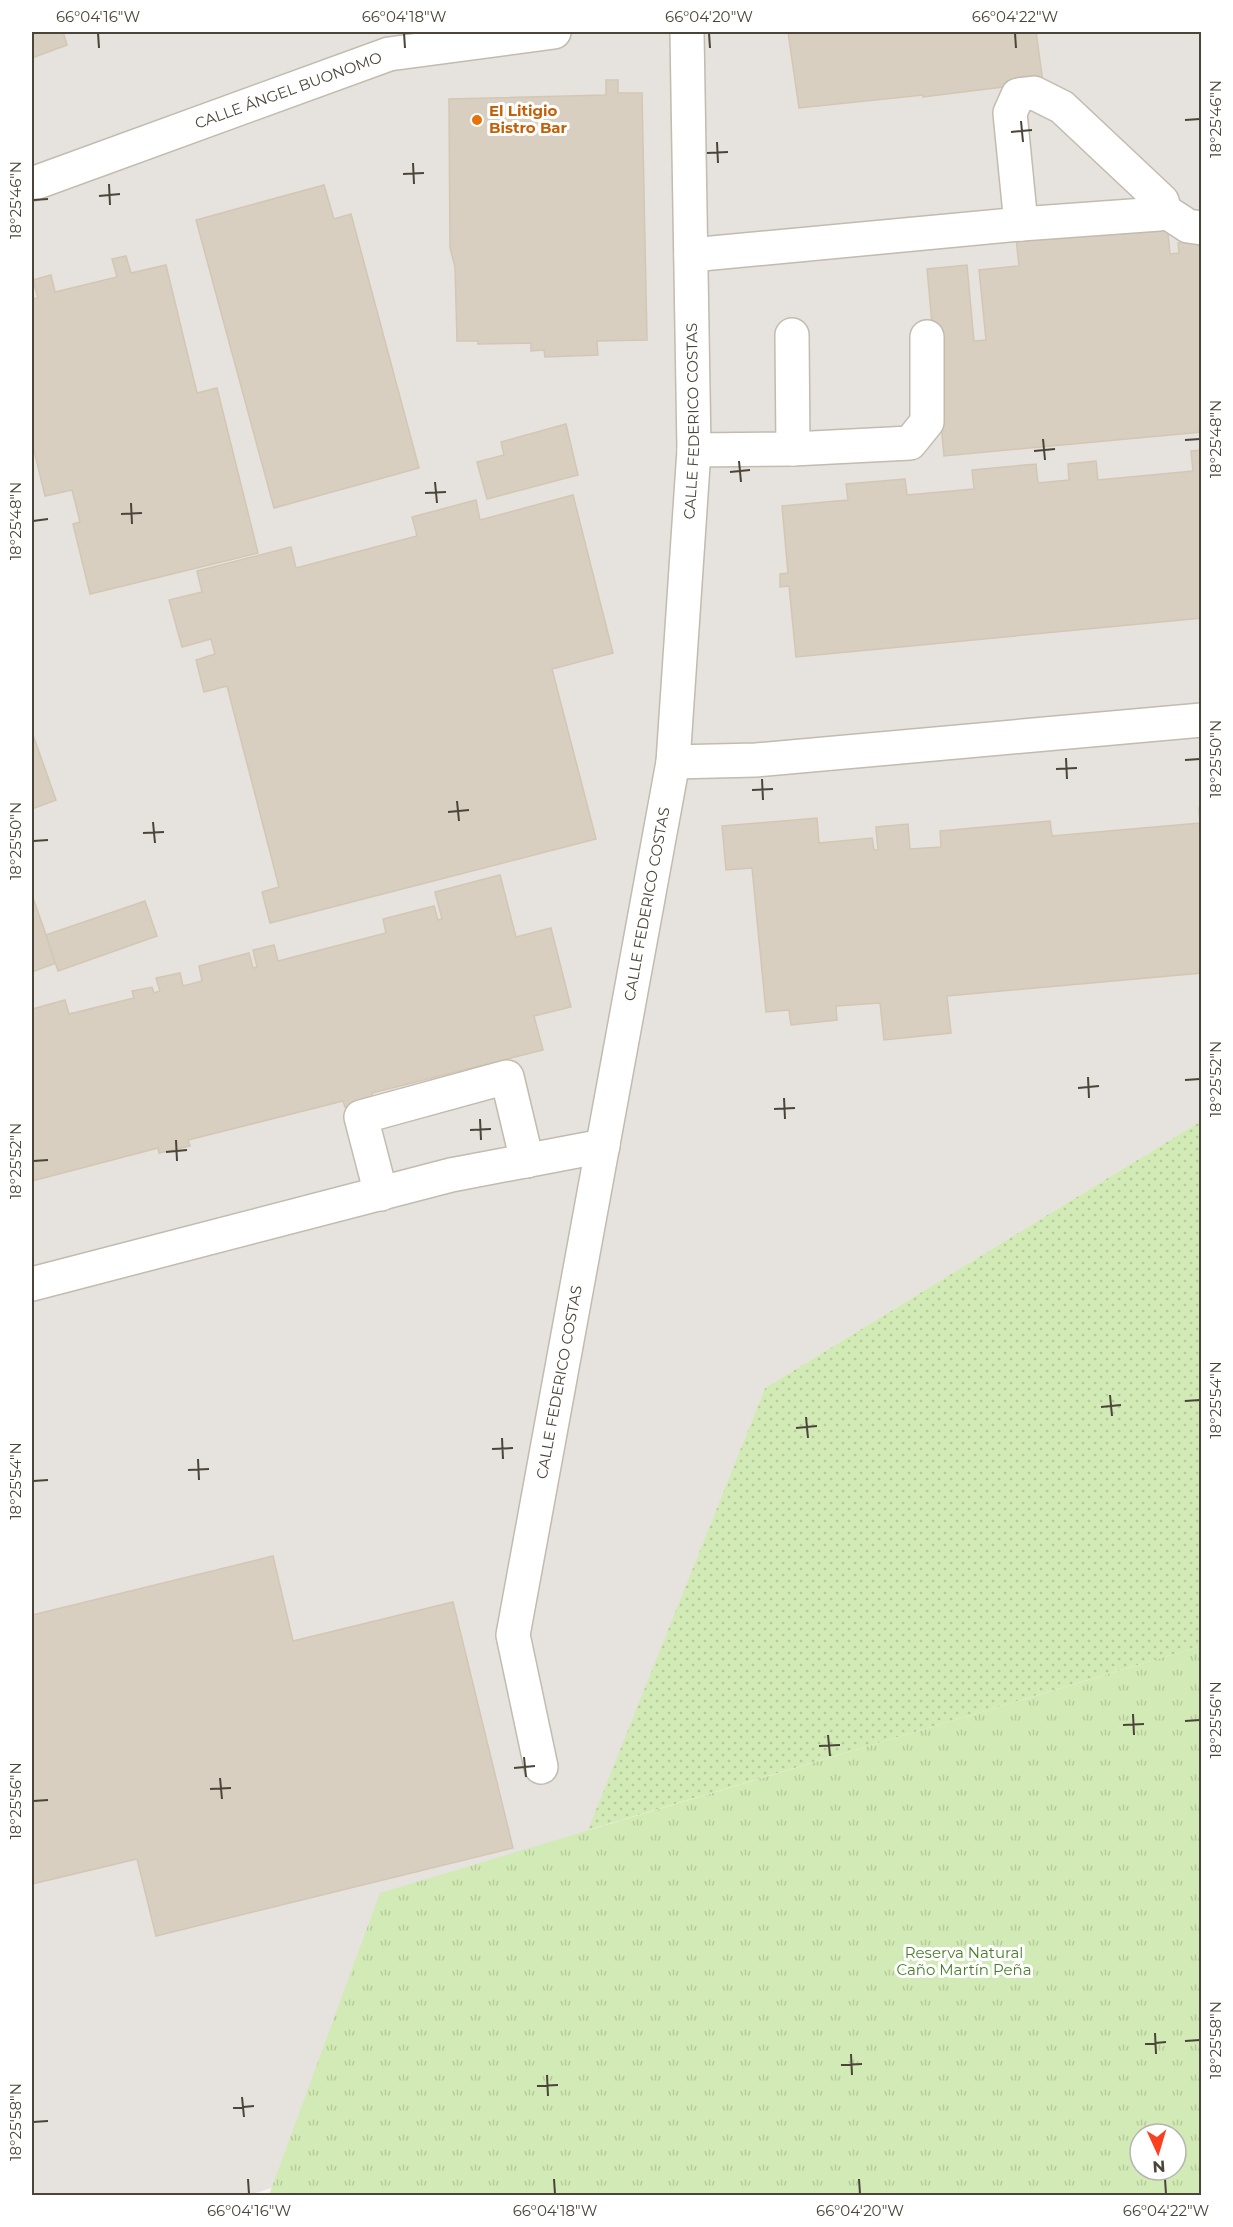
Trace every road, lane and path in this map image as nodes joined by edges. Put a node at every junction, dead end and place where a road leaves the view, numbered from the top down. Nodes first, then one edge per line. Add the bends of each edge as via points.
1 (554, 32) edge
2 (687, 32) edge
3 (32, 184) edge
4 (1165, 211) junction
5 (1021, 224) junction
6 (1202, 228) edge
7 (691, 255) junction
8 (792, 335) dead end
9 (927, 338) dead end
10 (793, 449) junction
11 (694, 450) junction
12 (1202, 720) edge
13 (673, 762) junction
14 (603, 1146) junction
15 (527, 1161) junction
16 (381, 1194) junction
17 (32, 1284) edge
18 (541, 1767) dead end

1 - 3 street, CALLE ÁNGEL BUONOMO via 389,54
2 - 7 street, CALLE FEDERICO COSTAS
4 - 5 street
4 - 5 street via 1162,201 1062,107 1034,93 1018,95 1010,113
4 - 6 street via 1188,226
5 - 7 street
7 - 11 street, CALLE FEDERICO COSTAS
8 - 10 street
9 - 10 street via 927,422 910,443
10 - 11 street
11 - 13 street, CALLE FEDERICO COSTAS
12 - 13 street via 756,760
13 - 14 street, CALLE FEDERICO COSTAS
14 - 15 street
14 - 18 street, CALLE FEDERICO COSTAS via 513,1635
15 - 16 street via 451,1175
15 - 16 street via 507,1077 361,1117
16 - 17 street

